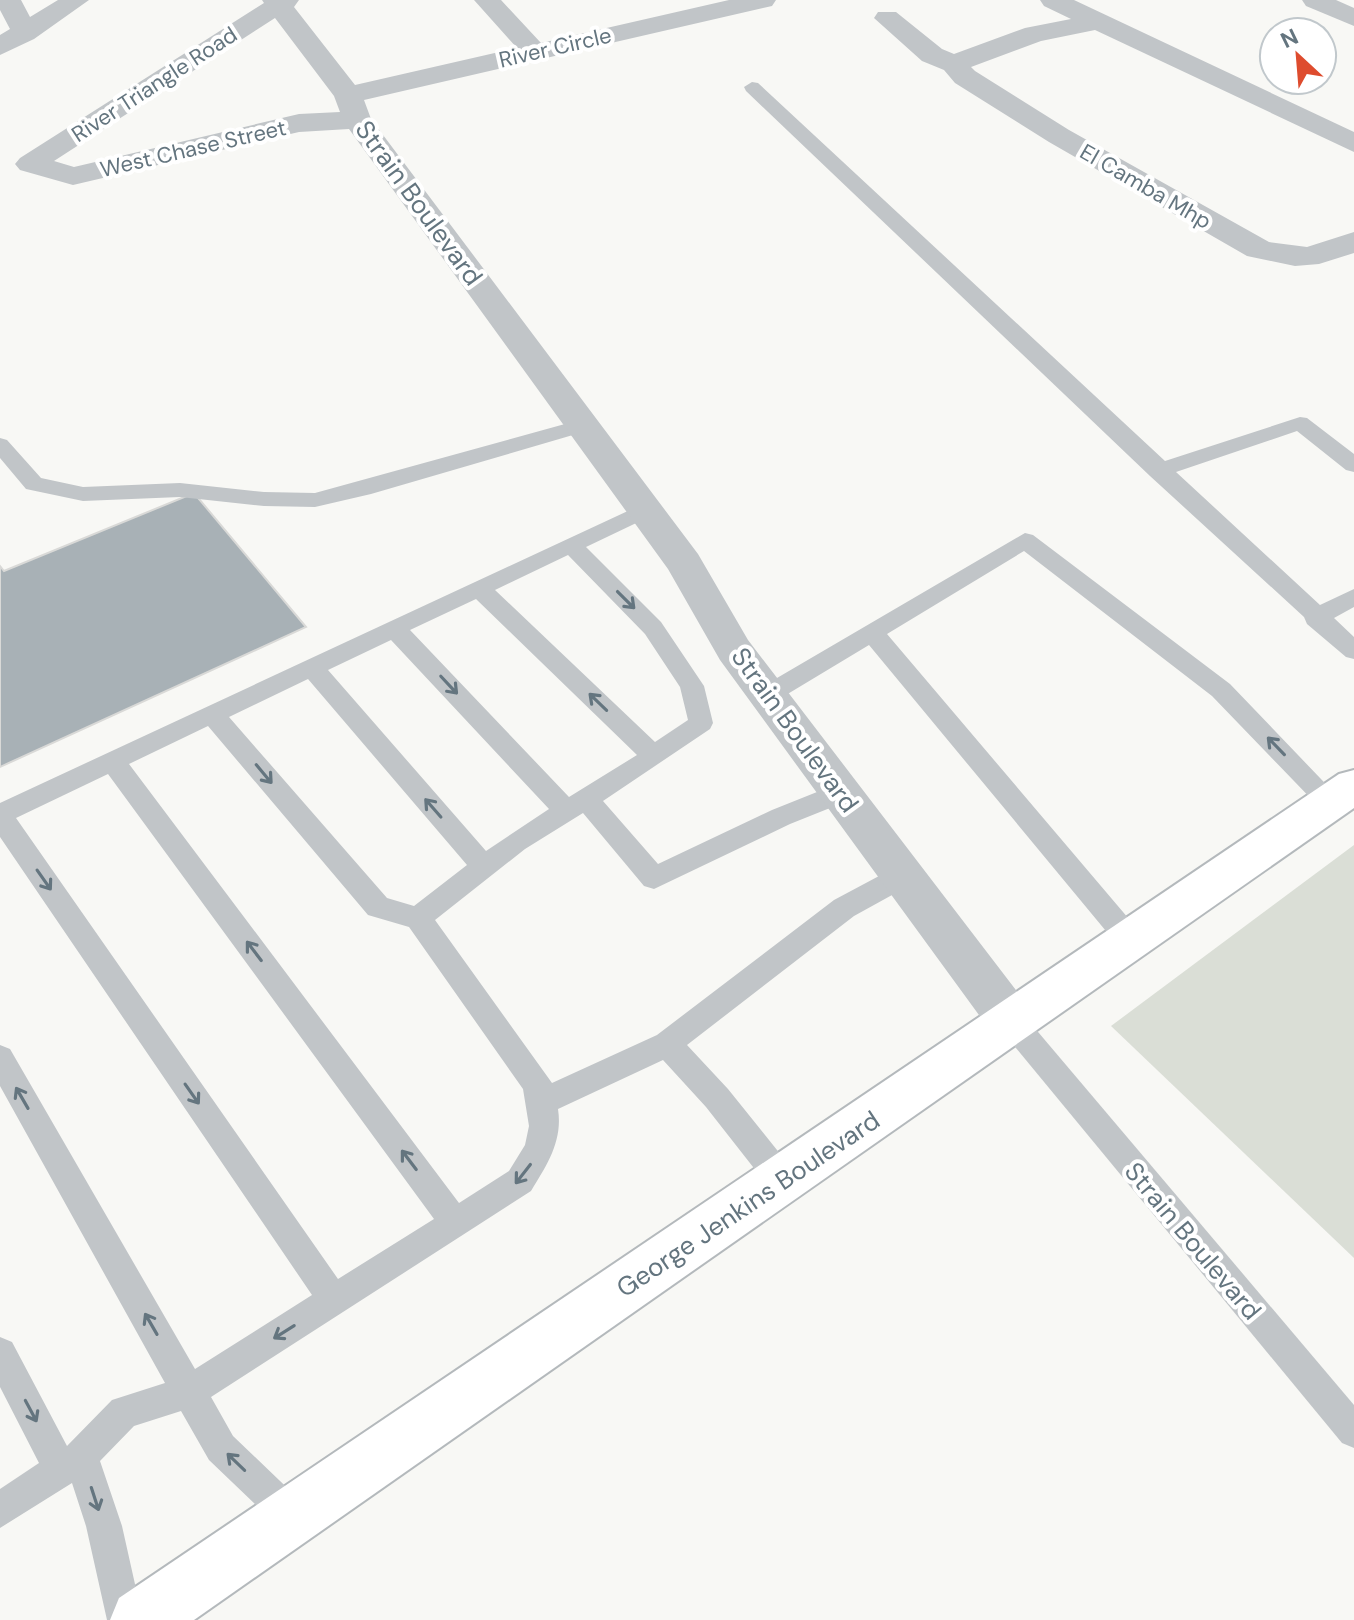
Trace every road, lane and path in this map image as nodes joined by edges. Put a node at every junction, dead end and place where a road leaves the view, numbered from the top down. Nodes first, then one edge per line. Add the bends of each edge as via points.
1 (8, 0) edge
2 (76, 0) edge
3 (487, 0) edge
4 (763, 0) edge
5 (1053, 0) edge
6 (1315, 0) edge
7 (281, 2) edge
8 (702, 6) edge
9 (887, 18) dead end
10 (1354, 18) edge
11 (1095, 22) junction
12 (25, 33) junction
13 (0, 47) edge
14 (535, 52) junction
15 (954, 64) junction
16 (752, 87) dead end
17 (352, 108) junction
18 (1354, 143) edge
19 (30, 164) joint
20 (1354, 241) edge
21 (583, 425) junction
22 (0, 445) edge
23 (1354, 465) edge
24 (1158, 471) junction
25 (645, 510) junction
26 (571, 545) junction
27 (479, 588) junction
28 (1354, 597) edge
29 (1315, 618) junction
30 (395, 629) junction
31 (872, 632) junction
32 (1354, 651) edge
33 (312, 667) junction
34 (767, 695) junction
35 (213, 715) junction
36 (654, 756) junction
37 (113, 762) junction
38 (841, 793) junction
39 (1342, 794) edge
40 (577, 805) junction
41 (0, 815) edge
42 (484, 867) junction
43 (903, 876) junction
44 (418, 918) junction
45 (1130, 940) junction
46 (1012, 1022) junction
47 (667, 1044) junction
48 (0, 1058) edge
49 (542, 1102) junction
50 (782, 1180) junction
51 (455, 1222) junction
52 (334, 1300) junction
53 (0, 1353) edge
54 (189, 1392) junction
55 (1354, 1431) edge
56 (71, 1463) junction
57 (0, 1510) edge
58 (292, 1516) junction
59 (125, 1620) edge
60 (141, 1620) edge

1 - 12 street
2 - 12 street
3 - 14 street
4 - 8 street, River Circle
5 - 11 street
6 - 10 street
7 - 17 street, Strain Boulevard
7 - 19 street, River Triangle Road
8 - 14 street, River Circle
9 - 15 street, El Camba Mhp via 932,55
11 - 15 street via 1034,34
11 - 18 street
12 - 13 street
14 - 17 street, River Circle
15 - 20 street, El Camba Mhp via 965,77 1059,136 1258,249 1276,256 1317,257
16 - 24 lane
17 - 19 street, West Chase Street via 73,176
17 - 21 street, Strain Boulevard
21 - 22 lane via 315,500 180,490 83,494 34,484
21 - 25 street, Strain Boulevard
23 - 24 lane via 1300,423
24 - 29 lane
25 - 26 lane
25 - 34 street, Strain Boulevard
26 - 27 lane
26 -> 36 lane via 653,628 692,686 701,723
27 - 30 lane
36 -> 27 lane
28 - 29 lane
29 - 32 lane
30 - 33 lane
30 -> 40 lane
31 - 34 lane
39 -> 31 lane via 1221,690 1025,540
31 - 45 lane
33 - 35 lane
42 -> 33 lane
34 - 38 street, Strain Boulevard
35 - 37 lane
35 -> 44 lane via 378,907
36 - 40 lane
37 - 41 lane
51 -> 37 lane
38 - 40 lane via 654,878
38 - 43 street, Strain Boulevard
39 - 45 main road, George Jenkins Boulevard
40 - 42 lane
41 -> 52 lane
42 - 44 lane
43 - 46 street, Strain Boulevard
43 - 47 lane via 844,908
44 - 49 lane via 537,1084
45 - 46 main road, George Jenkins Boulevard
46 - 50 main road, George Jenkins Boulevard
46 - 55 lane, Strain Boulevard
47 - 49 lane
47 - 50 lane
54 -> 48 lane
49 -> 51 lane via 544,1144 520,1181
50 - 58 main road, George Jenkins Boulevard
51 - 52 lane
52 -> 54 lane
53 -> 56 lane
54 - 56 lane via 124,1412
58 -> 54 lane via 221,1448
56 - 57 lane
56 -> 59 lane via 104,1526
58 - 60 main road, George Jenkins Boulevard

